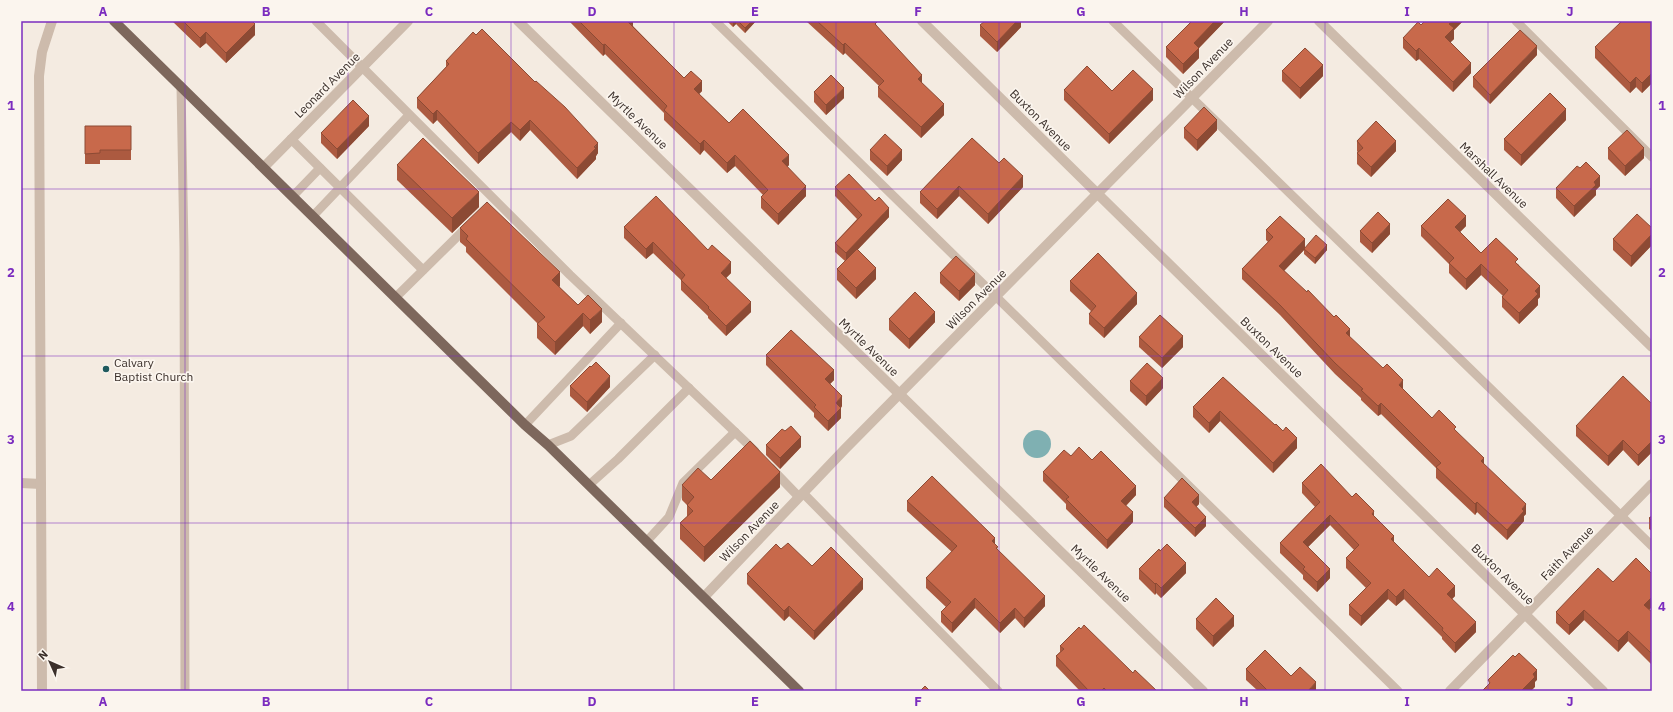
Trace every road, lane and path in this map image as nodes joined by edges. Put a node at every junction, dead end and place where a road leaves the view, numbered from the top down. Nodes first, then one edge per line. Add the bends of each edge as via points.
1 (52, 21) edge
2 (114, 21) edge
3 (316, 21) edge
4 (408, 21) edge
5 (518, 21) edge
6 (714, 21) edge
7 (922, 21) edge
8 (1113, 21) edge
9 (1268, 21) edge
10 (1319, 21) edge
11 (1516, 21) edge
12 (362, 68) junction
13 (181, 86) junction
14 (1192, 98) junction
15 (409, 115) junction
16 (291, 139) junction
17 (1652, 157) edge
18 (264, 167) junction
19 (320, 168) junction
20 (340, 188) junction
21 (1098, 194) junction
22 (293, 196) junction
23 (313, 216) junction
24 (472, 222) edge
25 (423, 270) junction
26 (396, 296) junction
27 (996, 297) junction
28 (621, 323) junction
29 (1652, 347) edge
30 (654, 355) junction
31 (689, 388) junction
32 (899, 394) junction
33 (525, 425) junction
34 (735, 432) junction
35 (548, 445) junction
36 (21, 484) edge
37 (41, 484) junction
38 (1652, 484) edge
39 (589, 485) junction
40 (801, 495) junction
41 (1621, 515) junction
42 (646, 542) junction
43 (1652, 546) edge
44 (704, 597) junction
45 (1525, 614) junction
46 (42, 691) edge
47 (185, 691) edge
48 (799, 691) edge
49 (998, 691) edge
50 (1203, 691) edge
51 (1398, 691) edge
52 (1450, 691) edge
53 (1603, 691) edge

1 - 37 street via 42,52 39,76
2 - 13 main road
3 - 12 lane
4 - 12 street, Leonard Avenue
5 - 32 street, Myrtle Avenue
6 - 27 lane
7 - 21 street, Buxton Avenue
8 - 14 lane
9 - 14 street, Wilson Avenue
10 - 29 street, Marshall Avenue
11 - 17 lane
12 - 15 lane
12 - 16 street, Leonard Avenue
13 - 18 main road
13 - 47 lane
14 - 21 street, Wilson Avenue
14 - 41 lane
15 - 20 lane
15 - 28 lane via 492,203
16 - 18 street, Leonard Avenue
16 - 19 lane
18 - 22 main road
19 - 20 lane
19 - 22 lane
20 - 23 lane
20 - 25 lane
21 - 27 street, Wilson Avenue
21 - 45 street, Buxton Avenue
22 - 23 main road
23 - 26 main road
24 - 25 lane
25 - 26 lane
26 - 33 main road
27 - 32 street, Wilson Avenue
27 - 51 lane
28 - 30 lane
28 - 33 lane
30 - 31 lane
30 - 35 lane via 571,436
31 - 34 lane
31 - 39 lane
32 - 40 street, Wilson Avenue
32 - 50 street, Myrtle Avenue
33 - 35 main road
34 - 40 lane
34 - 42 lane via 683,483 669,517
35 - 39 main road
36 - 37 street
37 - 46 street
38 - 41 street, Faith Avenue
39 - 42 main road
40 - 44 street, Wilson Avenue
40 - 49 lane
41 - 43 lane
41 - 45 street, Faith Avenue
42 - 44 main road
44 - 48 main road
45 - 52 street, Faith Avenue
45 - 53 street, Buxton Avenue

